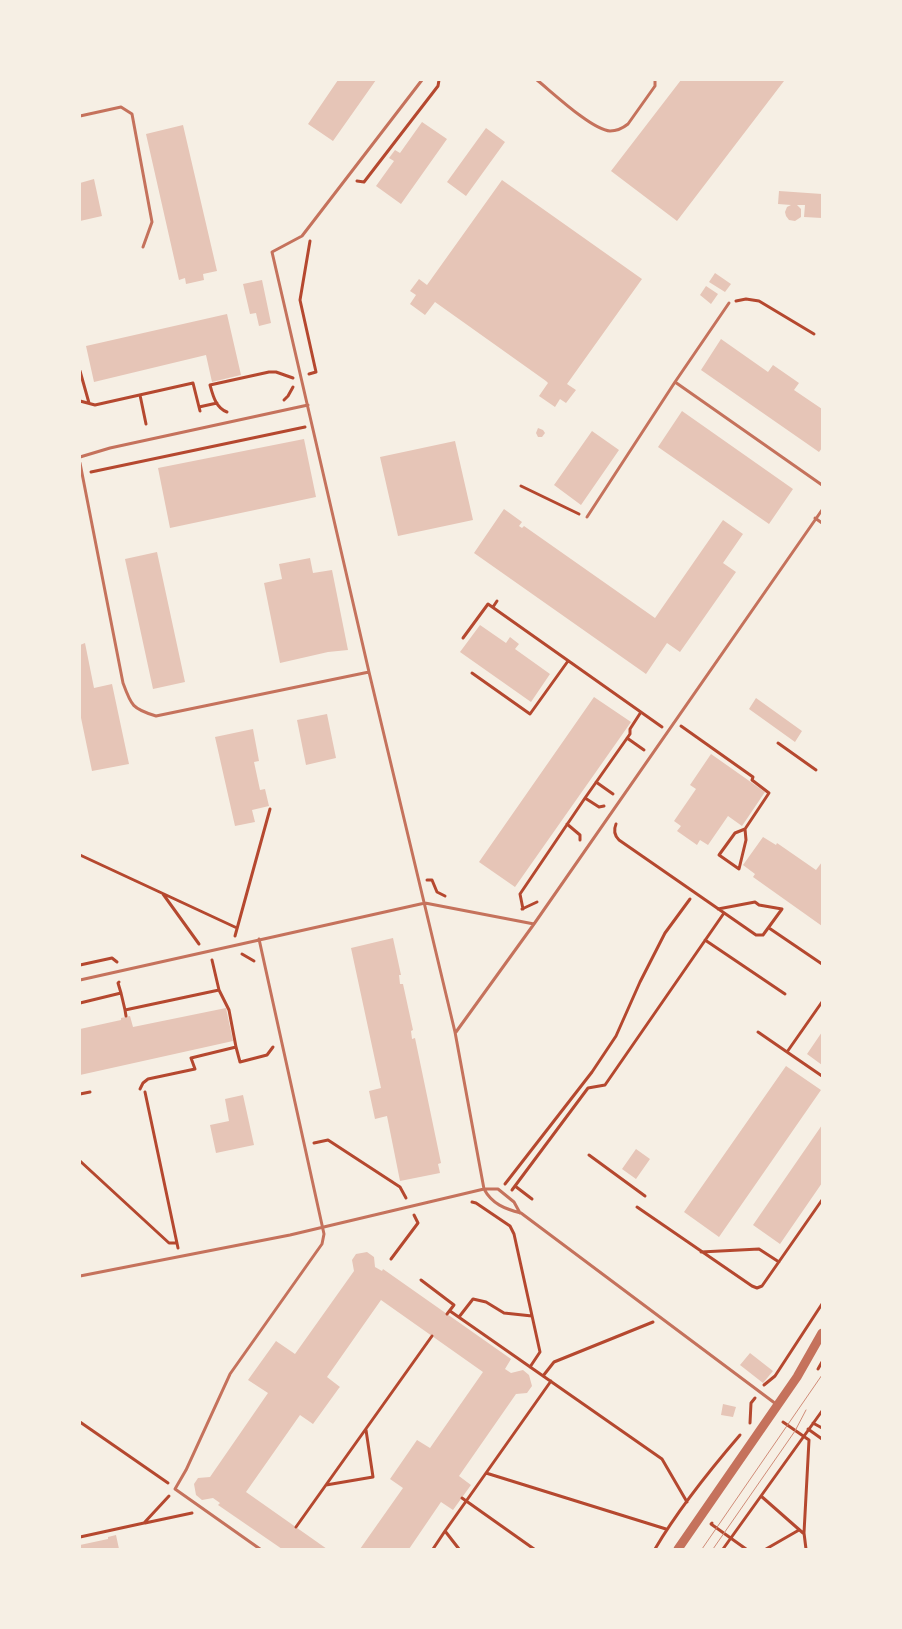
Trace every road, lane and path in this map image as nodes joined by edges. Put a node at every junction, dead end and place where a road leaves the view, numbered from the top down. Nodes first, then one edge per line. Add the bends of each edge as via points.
1 (422, 80) edge
2 (439, 80) edge
3 (537, 80) edge
4 (655, 80) edge
5 (80, 116) edge
6 (353, 180) dead end
7 (312, 234) dead end
8 (143, 246) dead end
9 (728, 303) joint
10 (814, 334) dead end
11 (80, 371) edge
12 (302, 376) junction
13 (675, 382) junction
14 (140, 395) junction
15 (80, 401) edge
16 (283, 401) dead end
17 (89, 403) junction
18 (217, 403) junction
19 (308, 405) junction
20 (230, 413) dead end
21 (146, 424) dead end
22 (312, 425) junction
23 (80, 457) edge
24 (80, 463) edge
25 (82, 474) junction
26 (822, 485) edge
27 (521, 486) dead end
28 (822, 510) edge
29 (587, 517) joint
30 (816, 518) junction
31 (822, 523) edge
32 (497, 601) dead end
33 (493, 607) junction
34 (463, 638) dead end
35 (568, 660) junction
36 (368, 672) junction
37 (472, 673) dead end
38 (641, 712) junction
39 (675, 722) junction
40 (660, 726) junction
41 (668, 732) junction
42 (656, 733) dead end
43 (628, 738) junction
44 (778, 743) dead end
45 (644, 750) junction
46 (656, 751) junction
47 (639, 757) dead end
48 (816, 770) dead end
49 (596, 782) junction
50 (619, 787) dead end
51 (614, 794) junction
52 (585, 798) junction
53 (610, 800) dead end
54 (606, 805) dead end
55 (270, 809) dead end
56 (568, 824) junction
57 (616, 824) dead end
58 (745, 829) junction
59 (580, 842) dead end
60 (80, 855) edge
61 (420, 881) junction
62 (163, 894) junction
63 (451, 897) dead end
64 (542, 898) dead end
65 (690, 899) dead end
66 (425, 902) junction
67 (718, 909) junction
68 (724, 913) junction
69 (534, 924) junction
70 (237, 928) junction
71 (769, 928) junction
72 (259, 939) junction
73 (705, 940) junction
74 (232, 945) junction
75 (205, 951) junction
76 (241, 954) dead end
77 (222, 958) dead end
78 (212, 960) junction
79 (203, 962) dead end
80 (822, 964) edge
81 (258, 968) dead end
82 (80, 980) edge
83 (121, 980) dead end
84 (219, 990) junction
85 (121, 993) junction
86 (785, 994) dead end
87 (822, 1002) edge
88 (80, 1003) edge
89 (125, 1010) junction
90 (126, 1016) dead end
91 (455, 1032) junction
92 (758, 1032) dead end
93 (271, 1039) dead end
94 (236, 1047) junction
95 (787, 1052) junction
96 (822, 1076) edge
97 (140, 1089) dead end
98 (90, 1092) dead end
99 (145, 1092) dead end
100 (80, 1094) edge
101 (303, 1145) junction
102 (589, 1155) dead end
103 (80, 1160) edge
104 (504, 1185) dead end
105 (515, 1186) junction
106 (484, 1190) junction
107 (645, 1196) dead end
108 (507, 1197) junction
109 (532, 1199) dead end
110 (822, 1200) edge
111 (637, 1207) dead end
112 (411, 1208) junction
113 (491, 1213) dead end
114 (521, 1213) junction
115 (322, 1227) junction
116 (177, 1243) junction
117 (701, 1252) junction
118 (180, 1256) junction
119 (391, 1260) dead end
120 (779, 1262) junction
121 (80, 1276) edge
122 (421, 1280) dead end
123 (822, 1304) edge
124 (532, 1316) junction
125 (459, 1317) junction
126 (662, 1318) junction
127 (822, 1333) edge
128 (432, 1336) dead end
129 (530, 1367) junction
130 (544, 1376) junction
131 (550, 1381) junction
132 (767, 1382) dead end
133 (751, 1403) dead end
134 (778, 1406) junction
135 (822, 1411) edge
136 (80, 1422) edge
137 (783, 1422) dead end
138 (813, 1423) junction
139 (822, 1428) edge
140 (808, 1429) junction
141 (366, 1430) junction
142 (804, 1436) junction
143 (822, 1439) edge
144 (486, 1473) junction
145 (326, 1485) junction
146 (175, 1489) junction
147 (760, 1496) junction
148 (462, 1498) dead end
149 (466, 1501) junction
150 (687, 1502) junction
151 (205, 1511) junction
152 (715, 1519) dead end
153 (144, 1523) junction
154 (296, 1527) dead end
155 (666, 1529) junction
156 (799, 1530) junction
157 (445, 1531) junction
158 (804, 1533) junction
159 (80, 1537) edge
160 (730, 1539) junction
161 (728, 1543) junction
162 (260, 1549) edge
163 (433, 1549) edge
164 (459, 1549) edge
165 (534, 1549) edge
166 (655, 1549) edge
167 (678, 1549) edge
168 (723, 1549) edge
169 (729, 1549) edge
170 (746, 1549) edge
171 (766, 1549) edge
172 (806, 1549) edge

1 - 12 lane via 302,236 272,252
2 - 6 path via 438,86 364,182
3 - 4 lane via 596,127 608,131 628,124 655,86
5 - 8 lane via 121,107 132,114 152,222
7 - 12 path via 300,300 316,372
9 - 10 path via 746,299 759,301
9 - 13 lane
11 - 17 path
12 - 19 lane
13 - 26 lane
13 - 29 lane
14 - 17 path via 95,405
14 - 18 path via 193,383 199,409
14 - 21 path
15 - 17 path
16 - 18 path via 292,391 294,378 269,372 210,385
18 - 20 path
19 - 22 lane
19 - 23 lane
22 - 25 path
22 - 36 lane
24 - 25 lane
25 - 36 lane via 123,683 130,702 142,712 156,716
27 - 29 path
28 - 30 lane
30 - 31 lane
30 - 39 lane
32 - 33 path
33 - 34 path via 488,604
33 - 35 path
35 - 37 path via 530,714
35 - 38 path
36 - 61 lane
38 - 40 path
38 - 43 path
39 - 41 lane
39 - 58 path via 753,777 752,780 769,793
40 - 41 path
40 - 42 path
41 - 46 lane
43 - 45 path
43 - 49 path
44 - 48 path
45 - 46 path via 647,746
45 - 47 path
46 - 69 lane
49 - 51 path
49 - 52 path
50 - 51 path
51 - 53 path
52 - 54 path via 599,807
52 - 56 path
55 - 70 path
56 - 59 path via 580,834
56 - 64 path via 520,894 521,909
57 - 67 path via 614,832 619,840
58 - 58 path via 746,840 738,868 719,855 735,833
60 - 62 path
61 - 63 path via 432,880 437,892
61 - 66 lane
62 - 70 path
62 - 75 path
65 - 104 path via 665,933 616,1036
66 - 69 lane
66 - 72 lane
66 - 91 lane
67 - 68 path
67 - 71 path via 755,902 759,906 782,909
68 - 71 path via 756,934 763,935
68 - 73 path
69 - 91 lane
70 - 74 path
71 - 80 path
72 - 74 lane
72 - 101 lane
73 - 86 path
73 - 105 path via 605,1086 588,1088
74 - 75 lane
75 - 82 lane
76 - 81 path via 250,958
77 - 78 path
78 - 79 path
78 - 84 path
83 - 85 path via 118,983
84 - 89 path
84 - 94 path via 229,1010
85 - 88 path
85 - 89 path
87 - 95 path
89 - 90 path
91 - 106 lane
92 - 95 path
93 - 94 path via 273,1048 267,1055 240,1062
94 - 97 path via 192,1058 195,1069 148,1079
95 - 96 path
98 - 100 path
99 - 116 path
101 - 112 path via 328,1140 400,1187
101 - 115 lane
102 - 107 path
103 - 116 path via 169,1243
105 - 108 path
105 - 109 path
106 - 108 lane via 498,1189
106 - 112 lane
106 - 114 lane via 504,1209
108 - 114 lane
110 - 120 path
111 - 117 path
112 - 115 lane
112 - 119 path via 418,1223
113 - 124 path via 510,1226 514,1234
114 - 126 lane
115 - 118 lane
115 - 146 lane via 322,1244 230,1374
116 - 118 path
117 - 120 path via 759,1249
117 - 120 path via 757,1288 762,1286
118 - 121 lane
122 - 125 path via 454,1305 448,1313
123 - 132 path via 775,1376
124 - 125 path via 504,1314 486,1302 472,1299
124 - 129 path via 540,1352
125 - 129 path
126 - 130 path via 554,1362
126 - 134 lane
127 - 134 street
128 - 141 path
129 - 130 path
130 - 131 path
131 - 144 path
131 - 150 path via 662,1459
133 - 150 path via 750,1423
134 - 167 street
135 - 138 path
136 - 146 path
137 - 142 path
138 - 139 path
138 - 140 path
140 - 142 path
140 - 143 path
141 - 145 path
141 - 145 path via 373,1477
142 - 147 path
142 - 158 path via 809,1440
144 - 149 path
144 - 155 path
145 - 154 path
146 - 151 lane
146 - 153 path
147 - 156 path
147 - 160 path
148 - 149 path
149 - 157 path
149 - 165 path
150 - 155 path
151 - 153 path
151 - 162 lane
152 - 160 path via 711,1524
153 - 159 path
155 - 166 path
156 - 158 path
156 - 171 path
157 - 163 path
157 - 164 path
158 - 172 path
160 - 161 path
160 - 170 path
161 - 168 path
161 - 169 path

